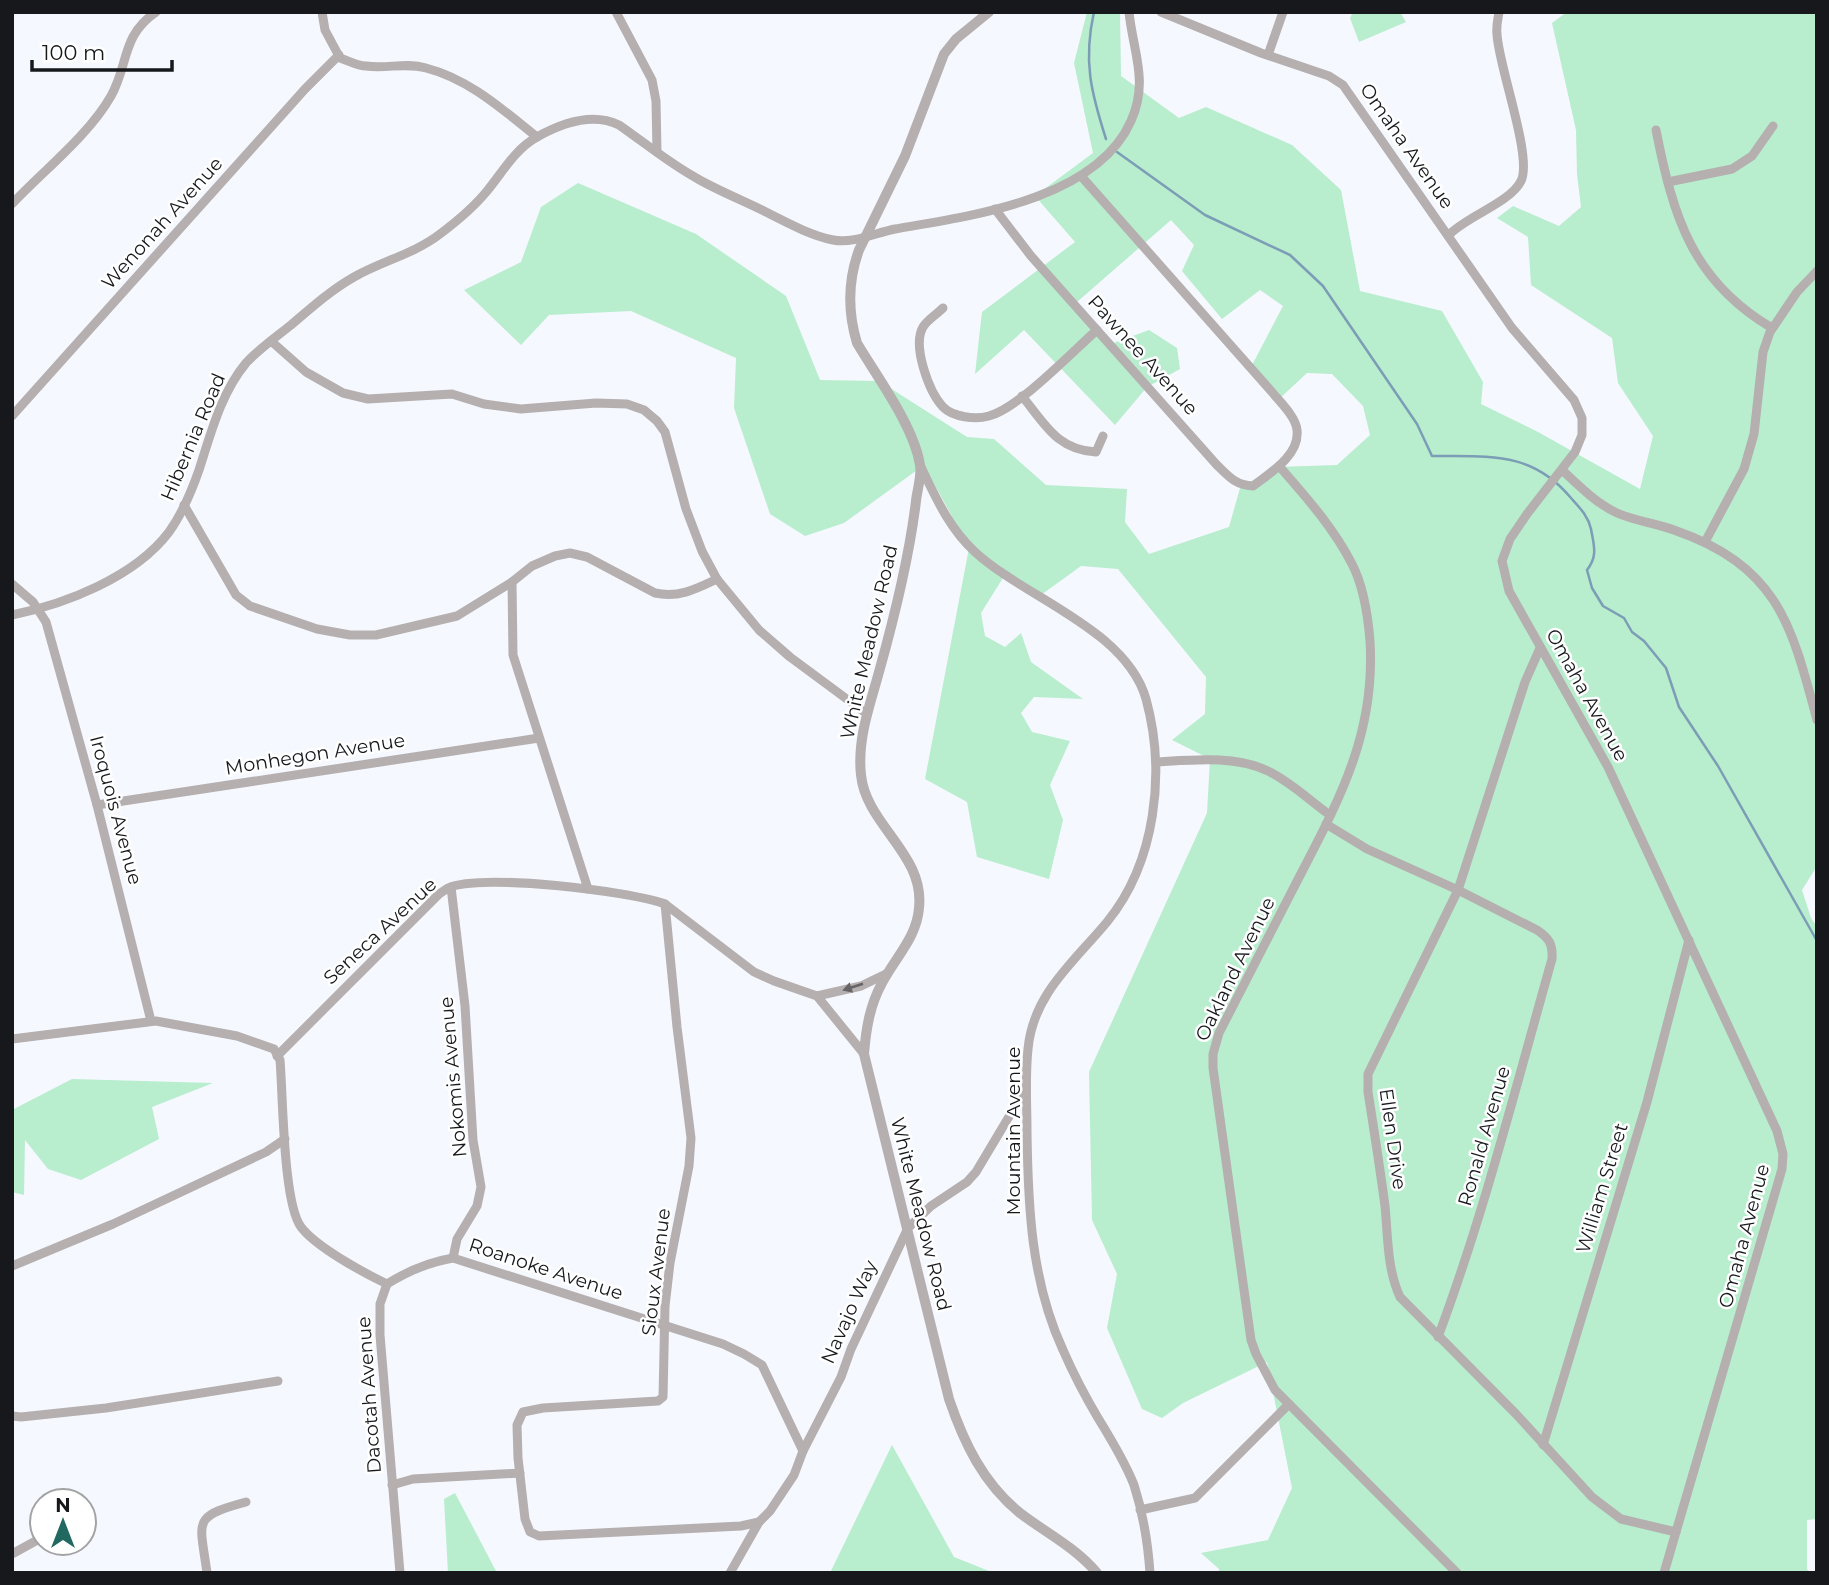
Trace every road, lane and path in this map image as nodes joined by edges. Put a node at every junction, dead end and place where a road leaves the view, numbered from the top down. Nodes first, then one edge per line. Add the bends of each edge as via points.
1 (156, 12) edge
2 (322, 12) edge
3 (615, 12) edge
4 (989, 12) edge
5 (1129, 12) edge
6 (1161, 12) edge
7 (1283, 12) edge
8 (1499, 12) edge
9 (339, 55) junction
10 (1268, 55) junction
11 (1773, 126) dead end
12 (1656, 130) dead end
13 (537, 137) junction
14 (657, 152) junction
15 (1081, 176) junction
16 (1668, 182) junction
17 (12, 204) edge
18 (995, 209) junction
19 (1449, 235) junction
20 (866, 236) junction
21 (1817, 271) edge
22 (943, 308) dead end
23 (1772, 328) junction
24 (1097, 330) junction
25 (271, 341) junction
26 (1022, 396) junction
27 (12, 416) edge
28 (1103, 436) dead end
29 (1279, 466) junction
30 (921, 467) junction
31 (1560, 472) junction
32 (184, 505) junction
33 (1704, 542) junction
34 (717, 579) junction
35 (512, 582) junction
36 (12, 584) edge
37 (39, 609) junction
38 (12, 615) edge
39 (1541, 648) junction
40 (867, 714) junction
41 (1817, 720) edge
42 (539, 738) junction
43 (1156, 762) junction
44 (97, 804) junction
45 (1328, 820) junction
46 (451, 887) junction
47 (588, 889) junction
48 (1458, 890) junction
49 (665, 904) junction
50 (1689, 940) junction
51 (888, 973) junction
52 (817, 996) junction
53 (151, 1021) junction
54 (12, 1039) edge
55 (864, 1054) junction
56 (277, 1056) junction
57 (1027, 1087) junction
58 (285, 1139) junction
59 (908, 1228) junction
60 (453, 1258) junction
61 (12, 1266) edge
62 (387, 1284) junction
63 (665, 1324) junction
64 (1438, 1337) junction
65 (278, 1381) dead end
66 (1289, 1404) junction
67 (12, 1416) edge
68 (1543, 1446) junction
69 (803, 1451) junction
70 (520, 1473) junction
71 (392, 1485) junction
72 (246, 1502) dead end
73 (1140, 1510) junction
74 (759, 1522) junction
75 (1676, 1532) junction
76 (28, 1545) edge
77 (12, 1554) edge
78 (207, 1573) edge
79 (400, 1573) edge
80 (730, 1573) edge
81 (1097, 1573) edge
82 (1150, 1573) edge
83 (1457, 1573) edge
84 (1664, 1573) edge

1 - 17 street via 133,34 113,93 98,117
2 - 9 street
3 - 14 street via 652,80
4 - 20 street, White Meadow Road via 944,54 905,156
5 - 15 street via 1141,78 1132,120
6 - 10 street, Omaha Avenue
7 - 10 street
8 - 19 street via 1497,36 1521,144 1521,182 1500,202
9 - 13 street via 365,66 401,64 444,74 492,101
9 - 27 street, Wenonah Avenue
10 - 19 street, Omaha Avenue via 1343,85
11 - 16 street via 1752,156 1732,169
12 - 16 street
13 - 14 street via 580,120 607,119
13 - 25 street, Hibernia Road via 524,144 485,194 440,234 353,278
14 - 20 street via 695,178 783,221 837,241
15 - 18 street
15 - 29 street via 1293,419 1297,430 1293,448
16 - 23 street via 1681,225 1718,287
18 - 20 street
18 - 24 street, Pawnee Avenue
19 - 31 street, Omaha Avenue via 1512,328 1574,400 1582,418 1582,435
20 - 30 street, White Meadow Road via 850,286 853,330 906,425
21 - 23 street
22 - 26 street via 923,327 920,344 931,388 945,409 976,418 1001,412
23 - 33 street via 1763,352 1754,434 1744,469
24 - 26 street
24 - 29 street, Pawnee Avenue via 1231,480 1253,486
25 - 32 street, Hibernia Road via 232,382
25 - 34 street via 315,377 343,393 368,399 452,394 521,409 596,403 644,410 665,432 686,509
26 - 28 street via 1067,446 1096,452
29 - 45 street, Oakland Avenue via 1331,527 1353,566 1369,623 1371,676 1363,734
30 - 40 street, White Meadow Road via 908,559
30 - 43 street, Mountain Avenue via 948,521 972,550 1091,630 1120,655 1146,698
31 - 33 street via 1615,512
31 - 39 street, Omaha Avenue via 1510,539 1502,561 1509,591
32 - 35 street via 236,595 250,606 317,629 350,635 402,630 457,616
32 - 37 street, Hibernia Road via 148,554 93,589
33 - 41 street via 1750,572 1778,604
34 - 35 street via 692,592 667,596 570,553 533,566
34 - 40 street via 759,630
35 - 42 street via 513,655
36 - 37 street
37 - 38 street, Hibernia Road
37 - 44 street, Iroquois Avenue
39 - 48 street, Ellen Drive via 1525,682
39 - 50 street, Omaha Avenue via 1608,767
40 - 51 street, White Meadow Road via 861,742 865,793 906,856 919,890 913,932
42 - 44 street, Monhegon Avenue
42 - 47 street
43 - 45 street via 1223,761 1256,767 1282,779
43 - 57 street, Mountain Avenue via 1147,845 1119,905 1056,979 1037,1011 1028,1049
44 - 53 street, Iroquois Avenue
45 - 48 street via 1367,849
45 - 66 street, Oakland Avenue via 1219,1033 1213,1054 1251,1340 1275,1390
46 - 47 street, Seneca Avenue via 494,883
46 - 56 street, Seneca Avenue
46 - 60 street, Nokomis Avenue via 481,1187
47 - 49 street, Seneca Avenue
48 - 64 street, Ellen Drive via 1368,1074 1394,1284 1400,1297
48 - 64 street, Ronald Avenue via 1536,930 1553,948 1484,1198
49 - 52 street, Seneca Avenue via 754,971
49 - 63 street, Sioux Avenue via 691,1138
50 - 68 street, William Street via 1647,1102
50 - 75 street, Omaha Avenue via 1777,1131 1783,1154
51 -> 52 street via 861,986
51 - 55 street, White Meadow Road via 868,1019
52 - 55 street
53 - 54 street
53 - 56 street via 237,1036 274,1049
55 - 59 street, White Meadow Road
56 - 58 street
57 - 59 street, Navajo Way via 976,1172
57 - 73 street, Mountain Avenue via 1032,1248 1062,1347 1134,1485
58 - 61 street via 113,1224
58 - 62 street via 300,1226 318,1244
59 - 69 street, Navajo Way
59 - 81 street, White Meadow Road via 949,1399 968,1449 1007,1501 1077,1550
60 - 62 street, Roanoke Avenue
60 - 63 street, Roanoke Avenue
62 - 71 street, Dacotah Avenue via 380,1304 380,1335
63 - 69 street, Roanoke Avenue via 723,1344 762,1366
63 - 70 street, Sioux Avenue via 663,1397 523,1412 517,1425
64 - 68 street, Ellen Drive
65 - 67 street via 106,1408
66 - 73 street via 1195,1498
66 - 83 street, Oakland Avenue
68 - 75 street, Ellen Drive via 1592,1497 1621,1519
69 - 74 street, Navajo Way via 794,1475
70 - 71 street via 413,1479
70 - 74 street via 525,1519 530,1532 538,1536 741,1527
71 - 79 street, Dacotah Avenue
72 - 78 street via 205,1517 201,1530
73 - 82 street, Mountain Avenue
74 - 80 street, Navajo Way
75 - 84 street, Omaha Avenue
76 - 77 street

